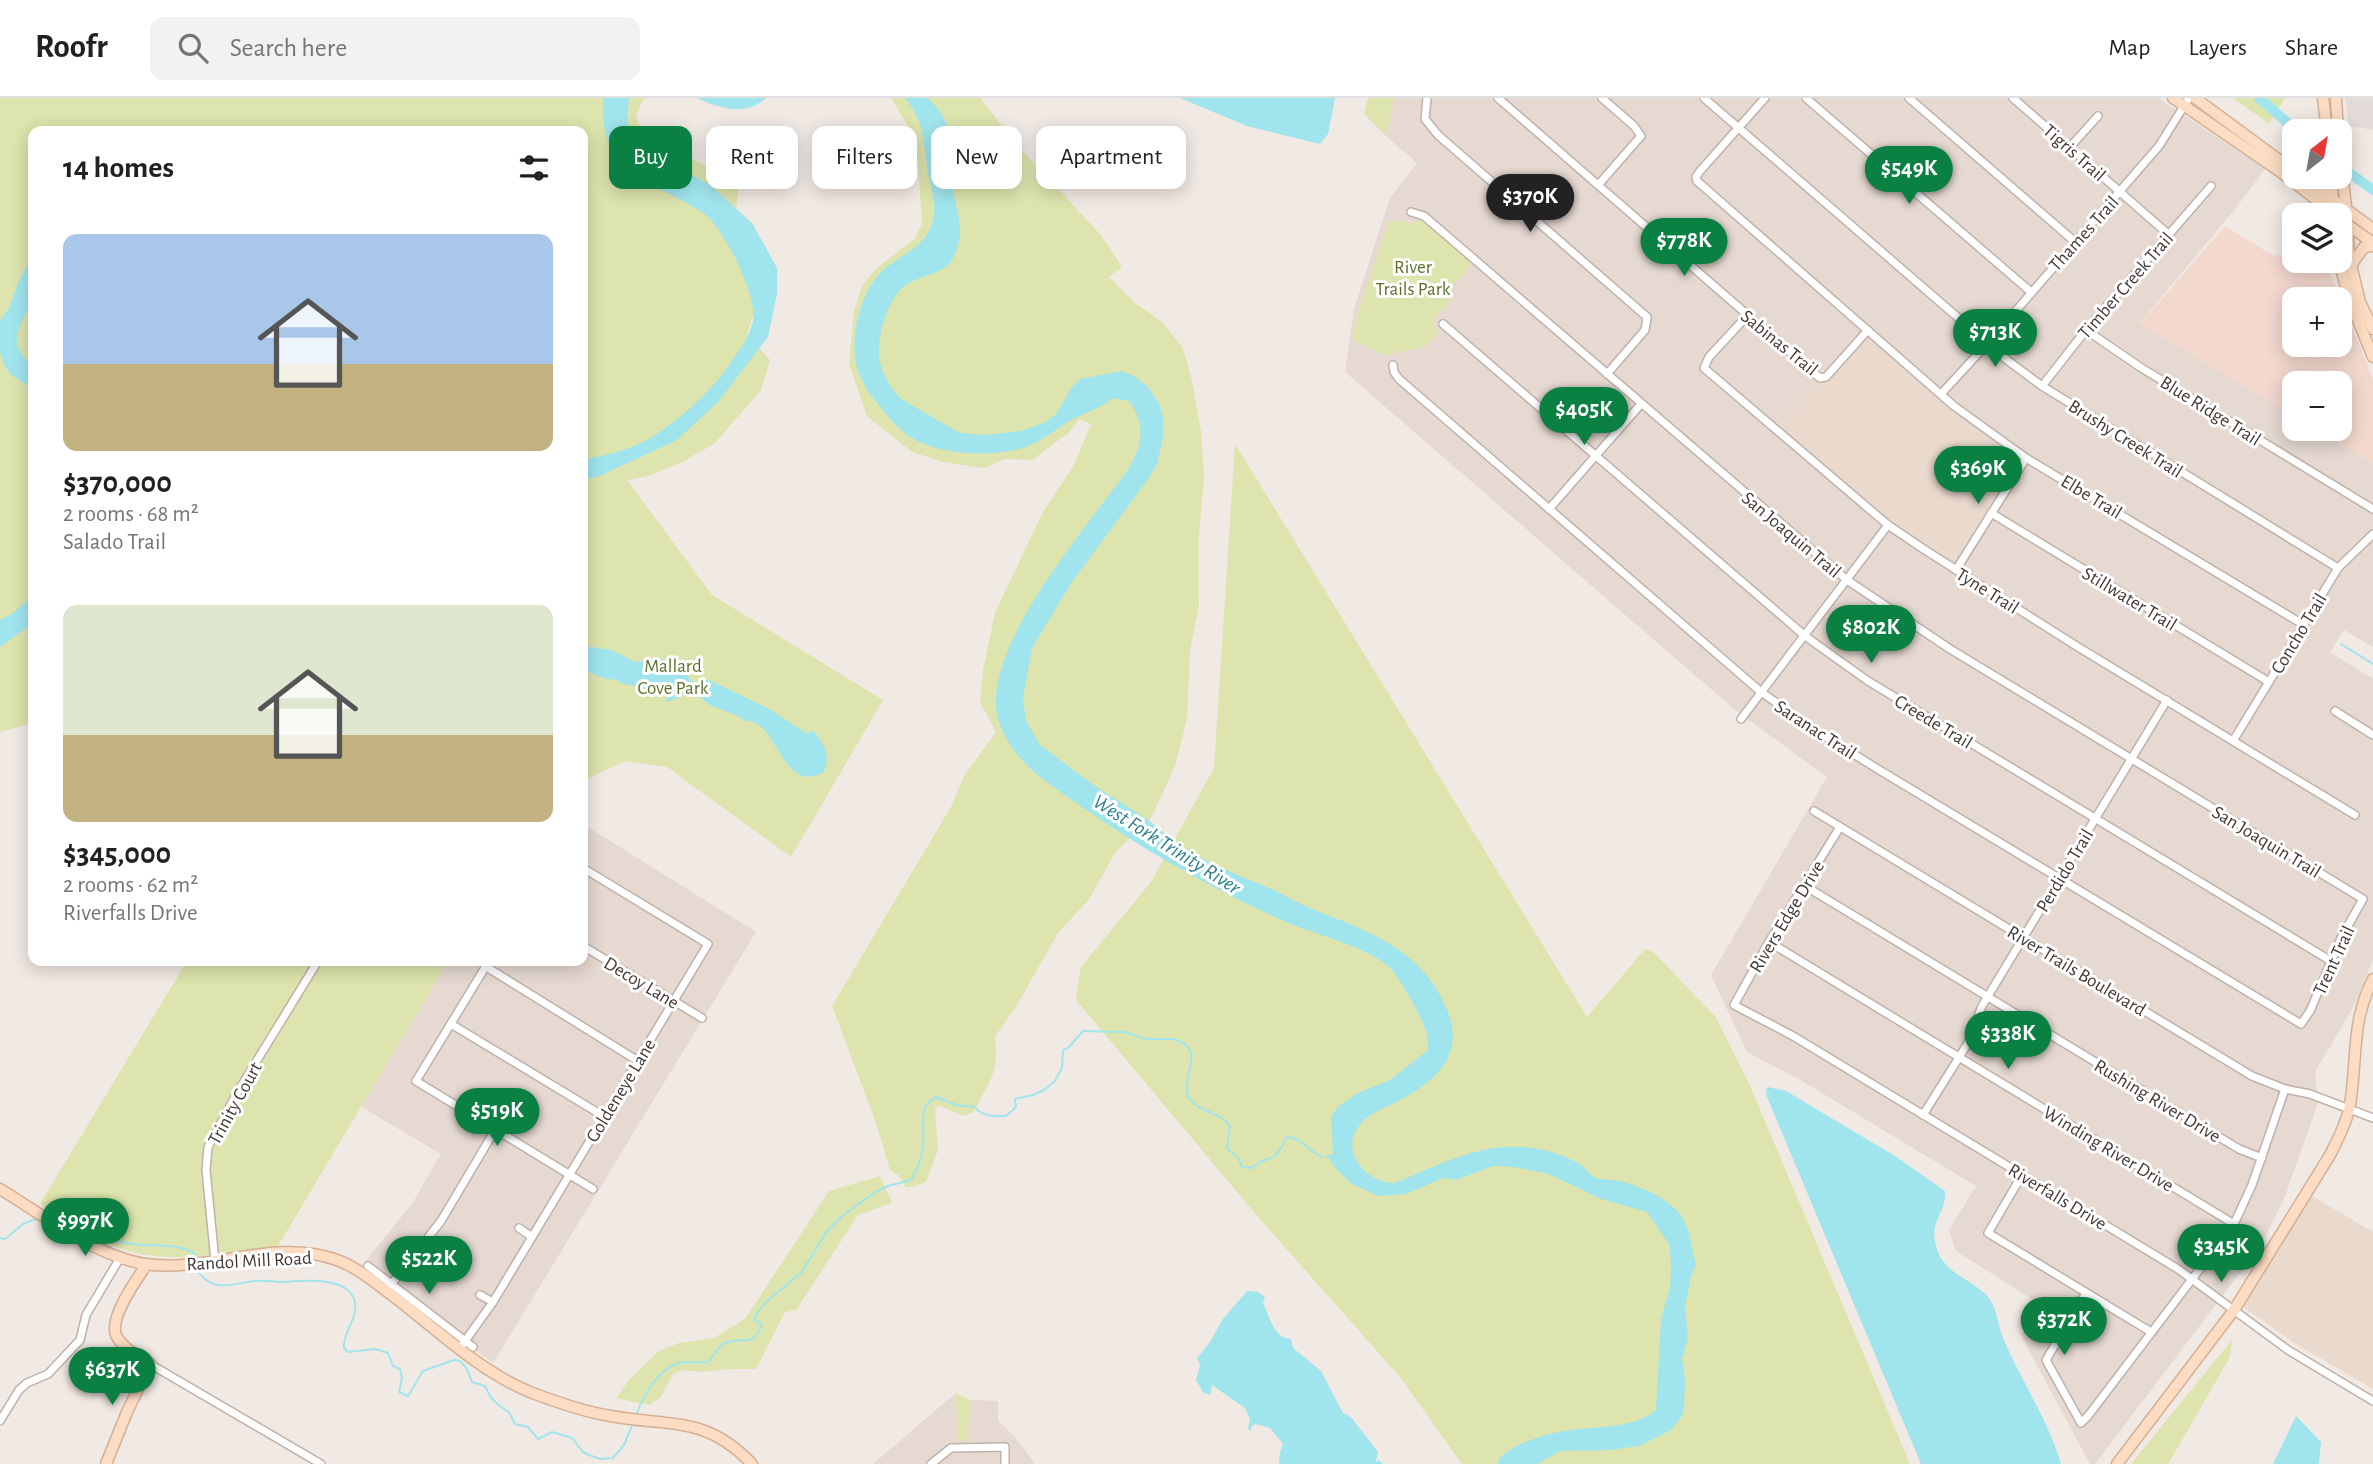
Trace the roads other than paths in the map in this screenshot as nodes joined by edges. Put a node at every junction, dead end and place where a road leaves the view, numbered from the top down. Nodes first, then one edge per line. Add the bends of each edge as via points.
1 (1427, 98) edge
2 (1498, 98) edge
3 (1602, 98) edge
4 (1704, 98) edge
5 (1765, 98) edge
6 (1806, 98) edge
7 (1909, 98) edge
8 (2174, 98) edge
9 (2323, 98) edge
10 (2336, 98) edge
11 (2015, 99) edge
12 (2190, 100) edge
13 (2098, 116) dead end
14 (2326, 119) edge
15 (2337, 119) edge
16 (1738, 128) junction
17 (2070, 147) junction
18 (2282, 163) edge
19 (1599, 184) junction
20 (2211, 186) dead end
21 (2120, 192) junction
22 (2322, 203) edge
23 (1411, 212) dead end
24 (2352, 221) edge
25 (2352, 227) edge
26 (2373, 229) edge
27 (2168, 234) junction
28 (2074, 241) junction
29 (2373, 245) edge
30 (2352, 265) edge
31 (2352, 270) edge
32 (2342, 273) edge
33 (2031, 292) junction
34 (1747, 316) junction
35 (1443, 324) dead end
36 (2373, 329) edge
37 (1868, 330) junction
38 (2086, 330) junction
39 (1987, 344) junction
40 (2372, 351) edge
41 (1393, 365) dead end
42 (1607, 374) junction
43 (2042, 386) junction
44 (1941, 394) junction
45 (1641, 404) junction
46 (1595, 456) junction
47 (2026, 458) junction
48 (1549, 509) junction
49 (2373, 509) edge
50 (1991, 513) junction
51 (1888, 525) junction
52 (2373, 534) edge
53 (2338, 568) junction
54 (1956, 570) junction
55 (1847, 580) junction
56 (2304, 625) junction
57 (1805, 636) junction
58 (2269, 682) junction
59 (1761, 692) junction
60 (2167, 700) junction
61 (2335, 711) dead end
62 (1741, 719) dead end
63 (2373, 735) edge
64 (2233, 741) junction
65 (2132, 759) junction
66 (1814, 811) dead end
67 (2355, 815) dead end
68 (2095, 819) junction
69 (1840, 827) junction
70 (588, 871) edge
71 (2059, 878) junction
72 (1805, 886) junction
73 (2353, 893) joint
74 (2023, 938) junction
75 (1769, 942) junction
76 (588, 949) edge
77 (2331, 961) junction
78 (315, 966) edge
79 (485, 966) edge
80 (492, 966) edge
81 (2373, 979) edge
82 (1987, 997) junction
83 (674, 1001) junction
84 (1734, 1005) joint
85 (702, 1018) dead end
86 (2294, 1020) joint
87 (451, 1024) junction
88 (1959, 1058) junction
89 (638, 1060) junction
90 (2285, 1089) junction
91 (2349, 1107) junction
92 (1923, 1115) junction
93 (605, 1117) junction
94 (2373, 1118) edge
95 (495, 1130) junction
96 (2262, 1158) junction
97 (569, 1175) junction
98 (2022, 1175) junction
99 (0, 1189) edge
100 (593, 1189) dead end
101 (2234, 1224) junction
102 (519, 1228) dead end
103 (532, 1237) junction
104 (120, 1258) junction
105 (210, 1261) junction
106 (147, 1264) junction
107 (368, 1266) dead end
108 (2192, 1279) junction
109 (389, 1288) junction
110 (2086, 1293) junction
111 (480, 1295) dead end
112 (493, 1302) junction
113 (2234, 1310) junction
114 (2151, 1332) junction
115 (462, 1344) junction
116 (473, 1347) dead end
117 (150, 1364) junction
118 (2373, 1401) edge
119 (0, 1421) edge
120 (106, 1464) edge
121 (321, 1464) edge
122 (752, 1464) edge
123 (931, 1464) edge
124 (1005, 1464) edge
125 (2117, 1464) edge

1 - 42 street via 1425,118 1438,135 1647,317 1645,330
2 - 19 street, Sabinas Trail
3 - 19 street via 1641,136
4 - 16 street, Brushy Creek Trail
5 - 16 street
6 - 33 street
7 - 28 street
8 - 12 main road
9 - 14 main road
10 - 15 main road
11 - 17 street, Tigris Trail
12 - 18 main road
12 - 21 street, Thames Trail
12 - 22 main road
13 - 17 street
16 - 37 street, Elbe Trail via 1697,181
16 - 39 street, Brushy Creek Trail
17 - 21 street, Tigris Trail
19 - 34 street, Sabinas Trail
20 - 27 street, Timber Creek Trail
21 - 27 street, Tigris Trail
21 - 28 street, Thames Trail
23 - 42 street, San Joaquin Trail via 1424,216
24 - 26 main road
25 - 29 main road
27 - 38 street, Timber Creek Trail
28 - 33 street, Thames Trail
29 - 30 main road via 2364,247
31 - 36 main road
32 - 40 main road
33 - 39 street, Thames Trail
34 - 37 street, Sabinas Trail via 1820,378 1826,377
34 - 51 street, Tyne Trail via 1704,368
35 - 46 street, Creede Trail
37 - 44 street, Elbe Trail
38 - 43 street, Timber Creek Trail
38 - 49 street, Blue Ridge Trail
39 - 43 street, Brushy Creek Trail
39 - 44 street, Thames Trail
41 - 48 street, Saranac Trail via 1399,379
42 - 45 street, San Joaquin Trail
43 - 53 street, Brushy Creek Trail
44 - 47 street, Elbe Trail
45 - 46 street
45 - 55 street, San Joaquin Trail
46 - 48 street
46 - 57 street, Creede Trail
47 - 50 street
47 - 56 street, Elbe Trail
48 - 59 street, Saranac Trail
50 - 54 street
50 - 58 street, Stillwater Trail
51 - 54 street, Tyne Trail
51 - 55 street
52 - 53 street, Concho Trail
53 - 56 street, Concho Trail
54 - 60 street, Tyne Trail
55 - 57 street
55 - 65 street, San Joaquin Trail via 1939,642
56 - 58 street, Concho Trail
57 - 59 street
57 - 68 street, Creede Trail via 1868,681
58 - 64 street, Concho Trail
59 - 62 street
59 - 71 street, Saranac Trail via 1818,732
60 - 64 street, Tyne Trail
60 - 65 street, Perdido Trail
61 - 63 street
64 - 67 street, Tyne Trail
65 - 68 street, Perdido Trail
65 - 73 street, San Joaquin Trail
66 - 69 street, River Trails Boulevard
68 - 71 street, Perdido Trail
68 - 77 street, Creede Trail
69 - 72 street, Rivers Edge Drive
69 - 74 street, River Trails Boulevard
70 - 83 street, Goldeneye Lane via 708,944
71 - 74 street, Perdido Trail
71 - 86 street, Saranac Trail
72 - 75 street, Rivers Edge Drive
72 - 82 street, Rushing River Drive
73 - 77 street, Trent Trail via 2363,899
74 - 82 street, Perdido Trail
74 - 90 street, River Trails Boulevard via 2252,1076
75 - 84 street, Rivers Edge Drive
75 - 88 street, Winding River Drive
76 - 83 street, Decoy Lane
77 - 86 street, Trent Trail via 2310,1012 2301,1024
78 - 105 street, Trinity Court via 208,1147
79 - 87 street
80 - 89 street
81 - 91 main road via 2356,1025
82 - 88 street, Perdido Trail
82 - 96 street, Rushing River Drive via 2239,1149
83 - 85 street, Decoy Lane
83 - 89 street, Goldeneye Lane
84 - 92 street, Riverfalls Drive
87 - 93 street
87 - 95 street via 416,1081
88 - 92 street, Perdido Trail
88 - 101 street, Winding River Drive
89 - 93 street, Goldeneye Lane
90 - 91 street, River Trails Boulevard
90 - 96 street
91 - 94 street, River Trails Boulevard
91 - 113 main road via 2330,1155
92 - 98 street, Riverfalls Drive
93 - 97 street, Goldeneye Lane
95 - 97 street
95 - 109 street via 441,1222
96 - 101 street
97 - 100 street
97 - 103 street, Goldeneye Lane
98 - 108 street, Riverfalls Drive
98 - 110 street via 1988,1234
99 - 104 main road, Randol Mill Road
101 - 108 street
102 - 103 street
103 - 112 street, Goldeneye Lane
104 - 106 main road, Randol Mill Road
104 - 119 street via 86,1315 80,1340 47,1374 19,1390
105 - 106 main road, Randol Mill Road
105 - 109 main road, Randol Mill Road via 292,1253 324,1256
106 - 117 main road via 114,1328 125,1347
107 - 109 street, Randol Mill Road
108 - 113 street, Riverfalls Drive
108 - 114 street
109 - 115 main road, Randol Mill Road
110 - 114 street
110 - 114 street via 2046,1360 2081,1423
111 - 112 street
112 - 115 street, Goldeneye Lane
113 - 118 street, Riverfalls Drive via 2288,1350
113 - 125 main road
115 - 116 street, Randol Mill Road
115 - 122 main road, Randol Mill Road via 495,1373 530,1392 616,1417 708,1431
117 - 120 main road
117 - 121 street
123 - 124 street via 951,1448 1005,1447

